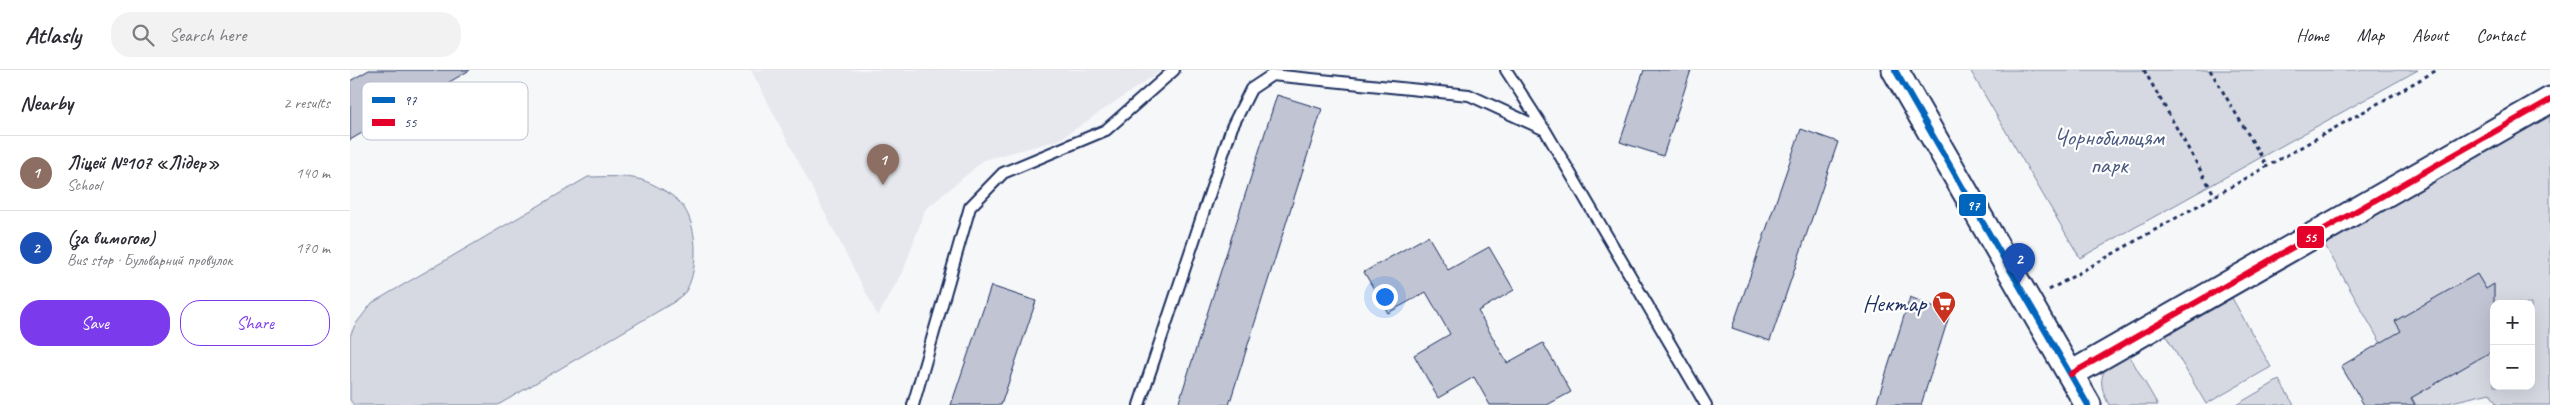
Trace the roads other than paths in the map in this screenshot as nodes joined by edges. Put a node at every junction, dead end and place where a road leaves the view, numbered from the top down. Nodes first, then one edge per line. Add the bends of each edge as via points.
1 (1174, 70) edge
2 (1506, 70) edge
3 (1894, 70) edge
4 (2550, 100) edge
5 (1545, 130) junction
6 (2071, 374) junction
7 (912, 405) edge
8 (1139, 405) edge
9 (1706, 405) edge
10 (2088, 405) edge

1 - 7 lane via 1106,130 1002,173 970,207
2 - 5 lane
3 - 6 street
4 - 6 street
5 - 8 lane via 1469,95 1272,75 1250,89 1232,127
5 - 9 lane
6 - 10 street

